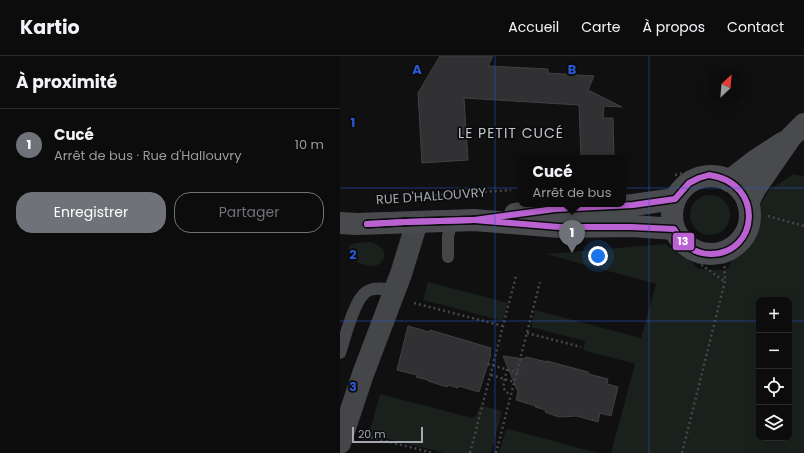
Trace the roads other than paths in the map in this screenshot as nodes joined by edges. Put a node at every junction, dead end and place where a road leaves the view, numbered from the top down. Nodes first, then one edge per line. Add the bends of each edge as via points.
1 (798, 131) edge
2 (729, 181) junction
3 (675, 199) junction
4 (626, 205) edge
5 (581, 207) edge
6 (749, 208) junction
7 (474, 220) junction
8 (441, 221) junction
9 (417, 222) junction
10 (340, 223) edge
11 (674, 229) junction
12 (448, 257) dead end
13 (393, 294) junction
14 (340, 352) edge
15 (342, 437) edge

1 - 2 main road
1 - 6 main road via 755,189
2 - 3 main road via 709,175 698,178 680,191
2 - 6 main road via 743,194
3 - 4 main road, RUE D'HALLOUVRY
3 - 11 main road via 672,214
5 - 7 main road, RUE D'HALLOUVRY via 555,208
6 - 11 main road via 747,228 740,241 724,252 709,254 694,251 686,246
7 - 8 main road, RUE D'HALLOUVRY
7 - 11 main road, RUE D'HALLOUVRY via 560,227 634,226
8 - 9 main road, RUE D'HALLOUVRY
8 - 12 lane via 450,228
9 - 10 main road, RUE D'HALLOUVRY
9 - 13 street
13 - 14 lane via 383,288 367,291 358,300
13 - 15 street

